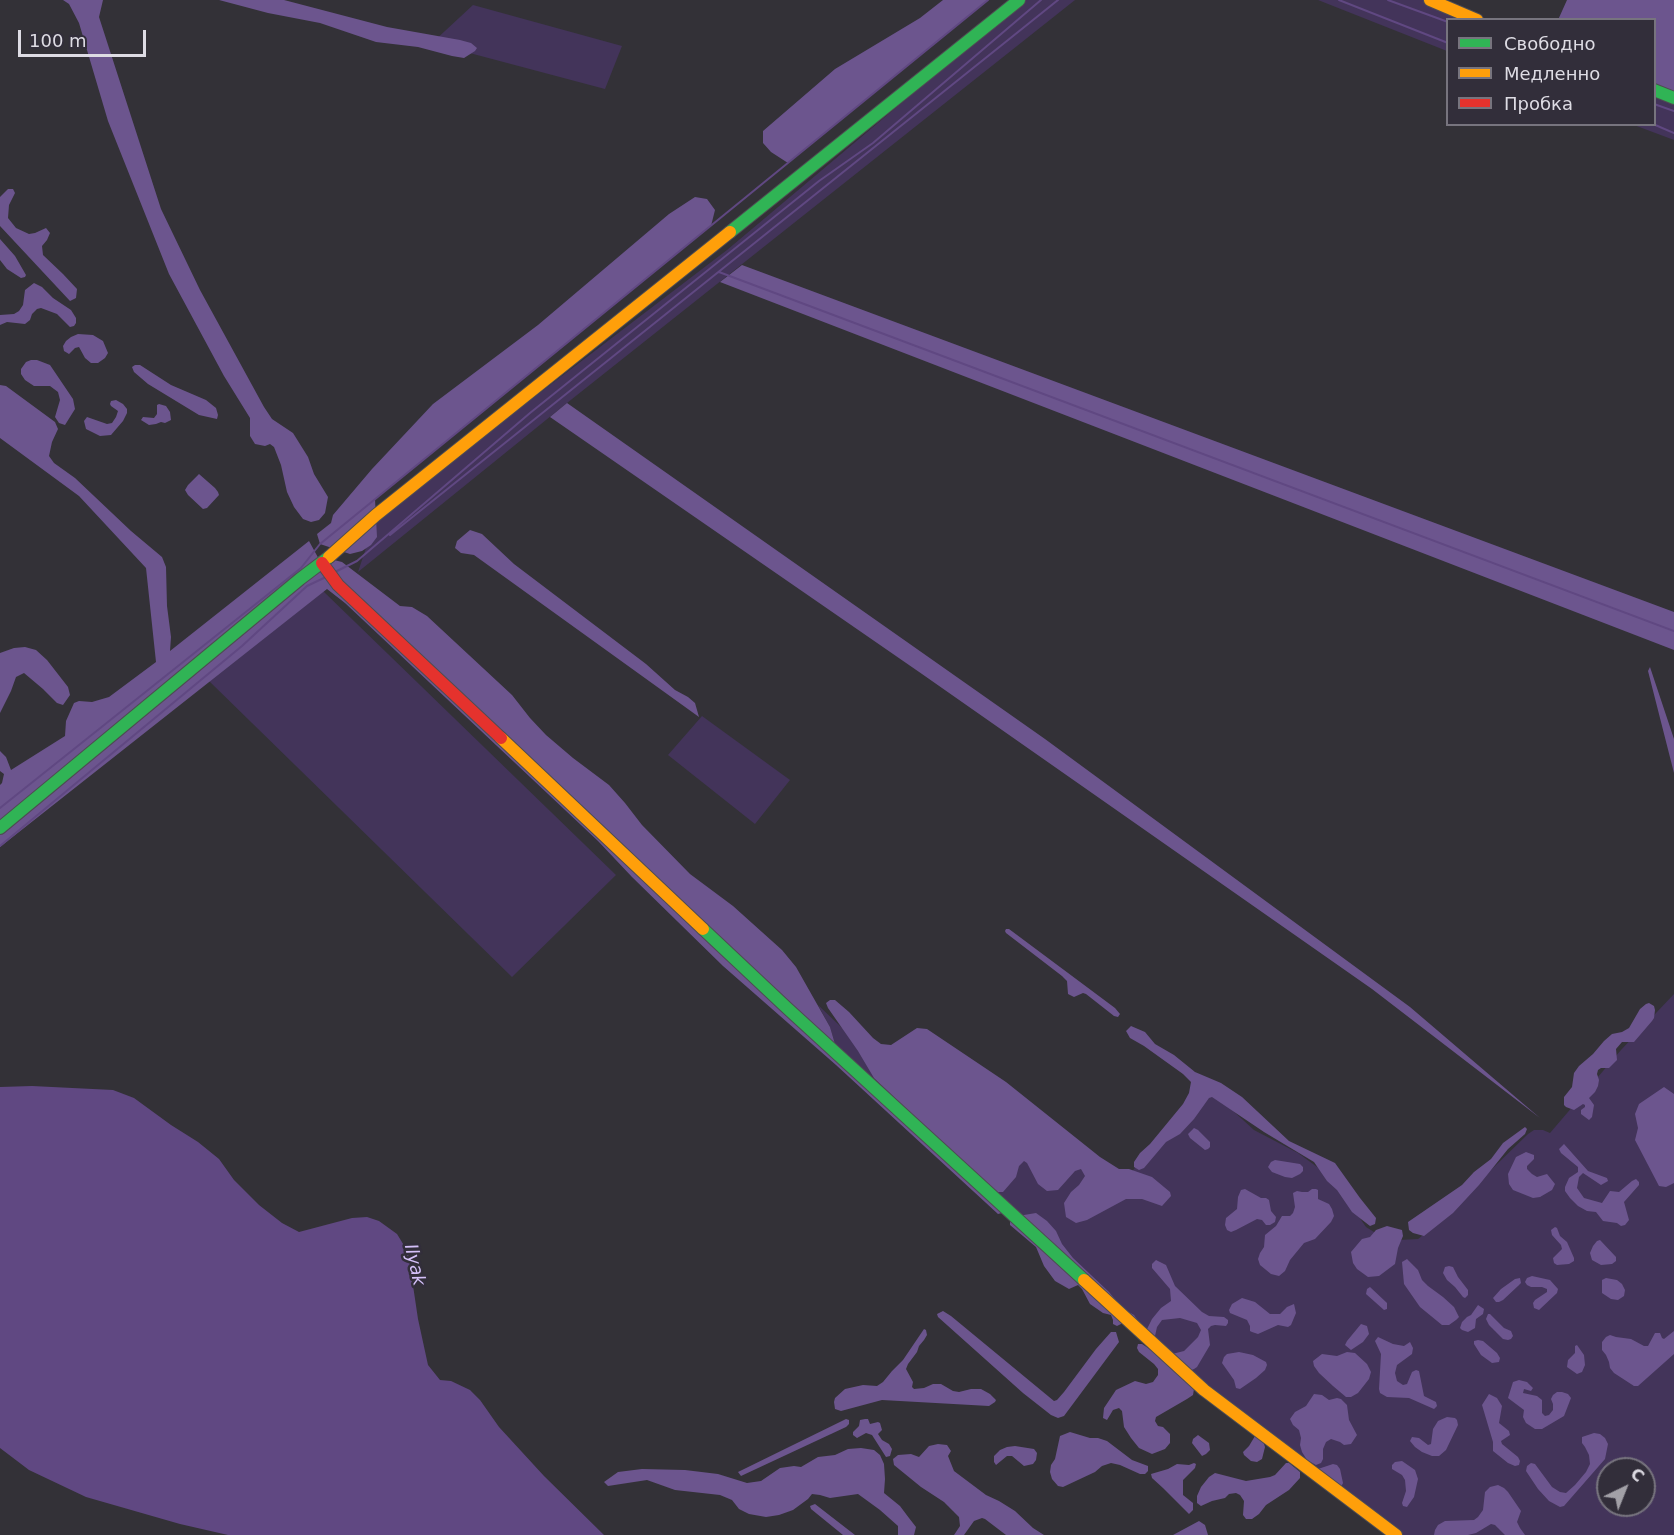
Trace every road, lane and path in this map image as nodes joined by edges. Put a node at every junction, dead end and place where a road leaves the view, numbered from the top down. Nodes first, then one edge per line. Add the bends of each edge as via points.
1 (1019, 0) edge
2 (1430, 0) edge
3 (1472, 18) edge
4 (1656, 91) edge
5 (1674, 98) edge
6 (327, 571) junction
7 (0, 828) edge
8 (1396, 1535) edge

1 - 6 street via 376,515
2 - 3 street
4 - 5 street
6 - 7 street via 300,579
6 - 8 street via 787,1008 1204,1390

